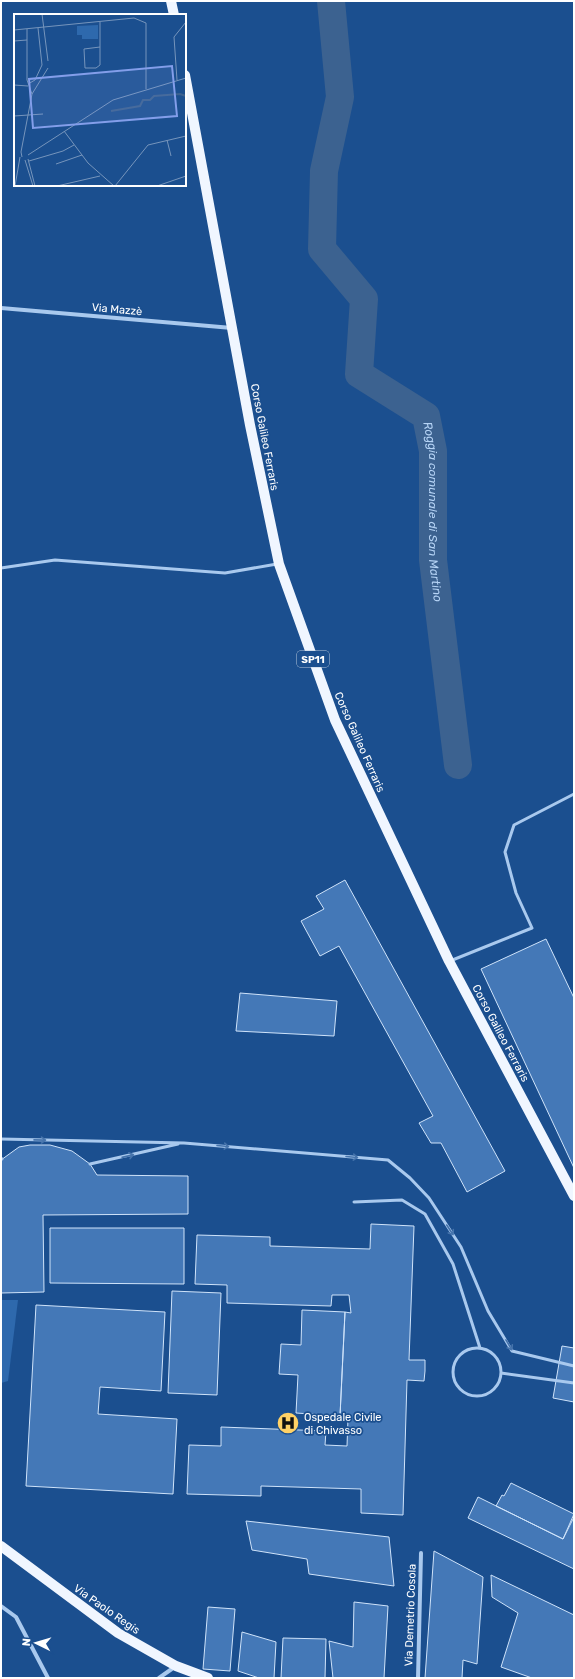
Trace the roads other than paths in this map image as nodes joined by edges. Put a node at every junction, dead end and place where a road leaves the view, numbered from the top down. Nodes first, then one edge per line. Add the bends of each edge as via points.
1 (171, 1) edge
2 (174, 14) edge
3 (186, 80) edge
4 (1, 308) edge
5 (232, 328) junction
6 (279, 564) junction
7 (1, 568) edge
8 (574, 794) edge
9 (449, 961) junction
10 (1, 1139) edge
11 (184, 1143) junction
12 (90, 1164) dead end
13 (574, 1196) edge
14 (354, 1202) dead end
15 (480, 1348) junction
16 (574, 1366) edge
17 (501, 1373) junction
18 (574, 1383) edge
19 (1, 1546) edge
20 (421, 1553) dead end
21 (1, 1606) edge
22 (176, 1666) junction
23 (48, 1678) edge
24 (159, 1678) edge
25 (208, 1678) edge
26 (418, 1678) edge

1 - 2 main road
3 - 5 main road, Corso Galileo Ferraris / SP11
4 - 5 street, Via Mazzè
5 - 6 main road, Corso Galileo Ferraris / SP11
6 - 7 lane via 225,573 55,560
6 - 9 main road, Corso Galileo Ferraris / SP11 via 335,720
8 - 9 lane via 514,825 505,852 516,893 532,928
9 - 13 main road, Corso Galileo Ferraris / SP11
10 -> 11 lane
12 -> 11 lane
11 -> 16 lane via 388,1160 429,1198 461,1247 488,1311 512,1351
14 - 15 lane via 402,1200 425,1214 453,1264
15 - 17 lane via 494,1355 499,1361
15 - 17 lane via 464,1351 459,1357 453,1372 458,1386 470,1395 486,1394 498,1384
17 - 18 lane
19 - 22 main road, Via Paolo Regis via 118,1633
20 - 26 street, Via Demetrio Cosola
21 - 23 street via 16,1617
22 - 24 street
22 - 25 main road, Via Paolo Regis

